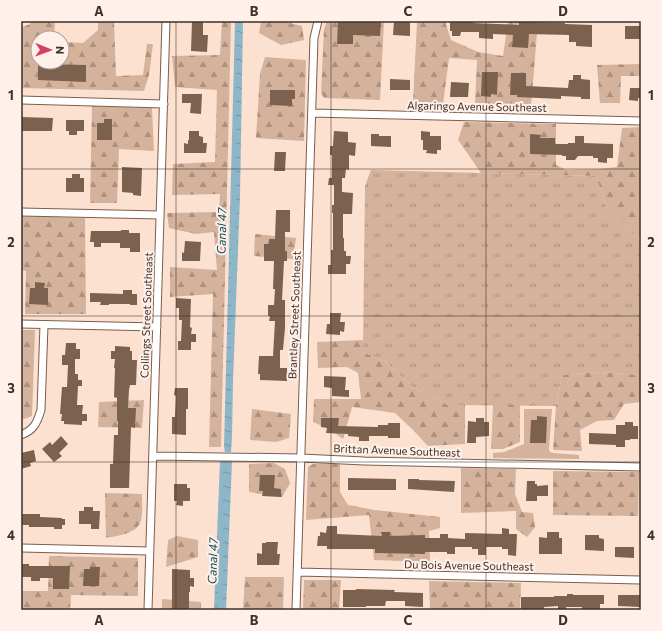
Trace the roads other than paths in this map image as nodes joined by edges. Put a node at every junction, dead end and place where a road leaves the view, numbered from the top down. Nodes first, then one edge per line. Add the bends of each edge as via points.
1 (166, 21) edge
2 (318, 21) edge
3 (21, 100) edge
4 (164, 104) junction
5 (312, 112) junction
6 (641, 121) edge
7 (21, 212) edge
8 (160, 216) junction
9 (21, 324) edge
10 (44, 325) junction
11 (157, 327) junction
12 (21, 435) edge
13 (153, 456) junction
14 (301, 458) junction
15 (641, 467) edge
16 (21, 548) edge
17 (150, 551) junction
18 (297, 572) junction
19 (641, 580) edge
20 (148, 610) edge
21 (296, 610) edge

1 - 4 street, Collings Street Southeast
2 - 5 street, Brantley Street Southeast via 314,38
3 - 4 street
4 - 8 street, Collings Street Southeast
5 - 6 street, Algaringo Avenue Southeast
5 - 14 street, Brantley Street Southeast
7 - 8 street
8 - 11 street, Collings Street Southeast
9 - 10 street
10 - 11 street
10 - 12 street via 41,410 38,422
11 - 13 street, Collings Street Southeast
13 - 14 street, Brittan Avenue Southeast
13 - 17 street, Collings Street Southeast
14 - 15 street, Brittan Avenue Southeast
14 - 18 street, Brantley Street Southeast
16 - 17 street
17 - 20 street, Collings Street Southeast
18 - 19 street, Du Bois Avenue Southeast
18 - 21 street, Brantley Street Southeast

